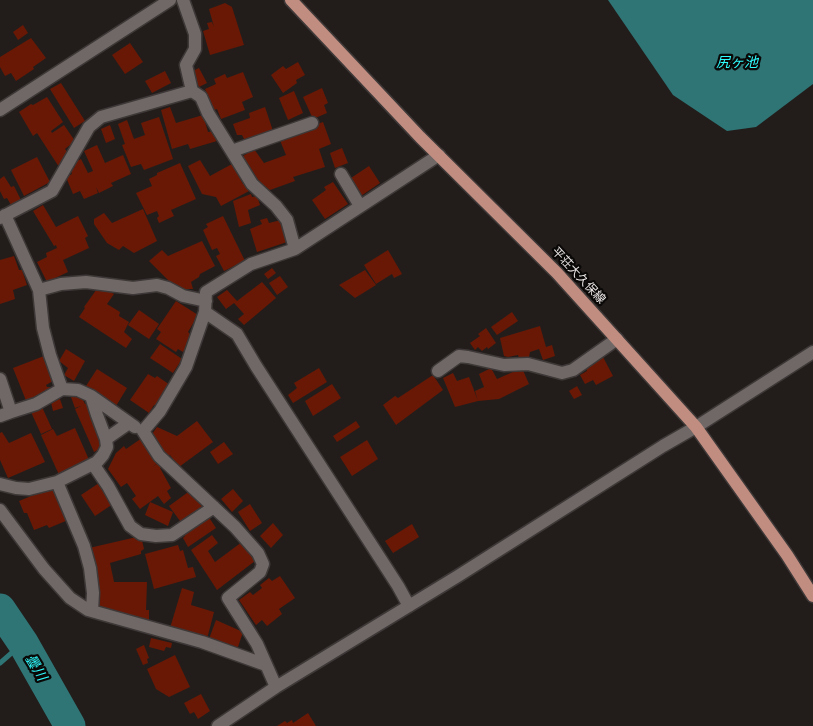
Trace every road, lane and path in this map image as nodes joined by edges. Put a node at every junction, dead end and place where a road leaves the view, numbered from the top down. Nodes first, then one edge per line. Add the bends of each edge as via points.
1 (170, 0) edge
2 (183, 0) edge
3 (291, 0) edge
4 (192, 91) junction
5 (0, 110) edge
6 (312, 123) dead end
7 (232, 151) junction
8 (439, 155) junction
9 (341, 174) dead end
10 (360, 206) junction
11 (3, 217) edge
12 (295, 249) junction
13 (39, 290) junction
14 (206, 306) junction
15 (617, 338) junction
16 (813, 352) edge
17 (438, 371) dead end
18 (0, 379) edge
19 (62, 389) junction
20 (91, 396) junction
21 (6, 414) edge
22 (129, 423) junction
23 (696, 427) junction
24 (143, 431) junction
25 (106, 439) junction
26 (93, 464) junction
27 (57, 482) junction
28 (0, 484) edge
29 (214, 507) junction
30 (0, 510) edge
31 (813, 596) edge
32 (409, 606) junction
33 (92, 611) junction
34 (266, 665) junction
35 (276, 687) junction
36 (218, 726) edge

1 - 5 street
2 - 4 street via 194,34 195,48 186,64
3 - 8 main road, 平荘大久保線
4 - 7 street via 201,97
4 - 11 street via 101,117 89,128 52,191
6 - 7 street
7 - 12 street via 252,184 287,220
8 - 10 street
8 - 15 main road, 平荘大久保線
9 - 10 street
10 - 12 street
11 - 13 street
12 - 14 street via 251,264 206,292
13 - 14 street via 86,282 133,288 157,285
13 - 19 street via 50,355
14 - 24 street via 186,366 160,411
14 - 32 street via 237,334
15 - 17 street via 573,370 562,373 528,364 504,365 468,356 459,356
15 - 23 main road, 平荘大久保線
16 - 23 street
18 - 21 street
19 - 20 street via 78,390
19 - 21 street via 36,404
20 - 22 street
20 - 25 street
22 - 24 street
22 - 25 street
23 - 31 main road, 平荘大久保線
23 - 32 street
24 - 29 street via 159,456
25 - 26 street via 103,456
26 - 27 street
26 - 29 street via 130,526 141,534 172,535
27 - 28 street via 29,489
27 - 33 street via 90,568
29 - 34 street via 258,553 262,564 260,572 228,598 257,644
30 - 33 street via 70,598
32 - 35 street
33 - 34 street via 202,642
34 - 35 street
35 - 36 street

